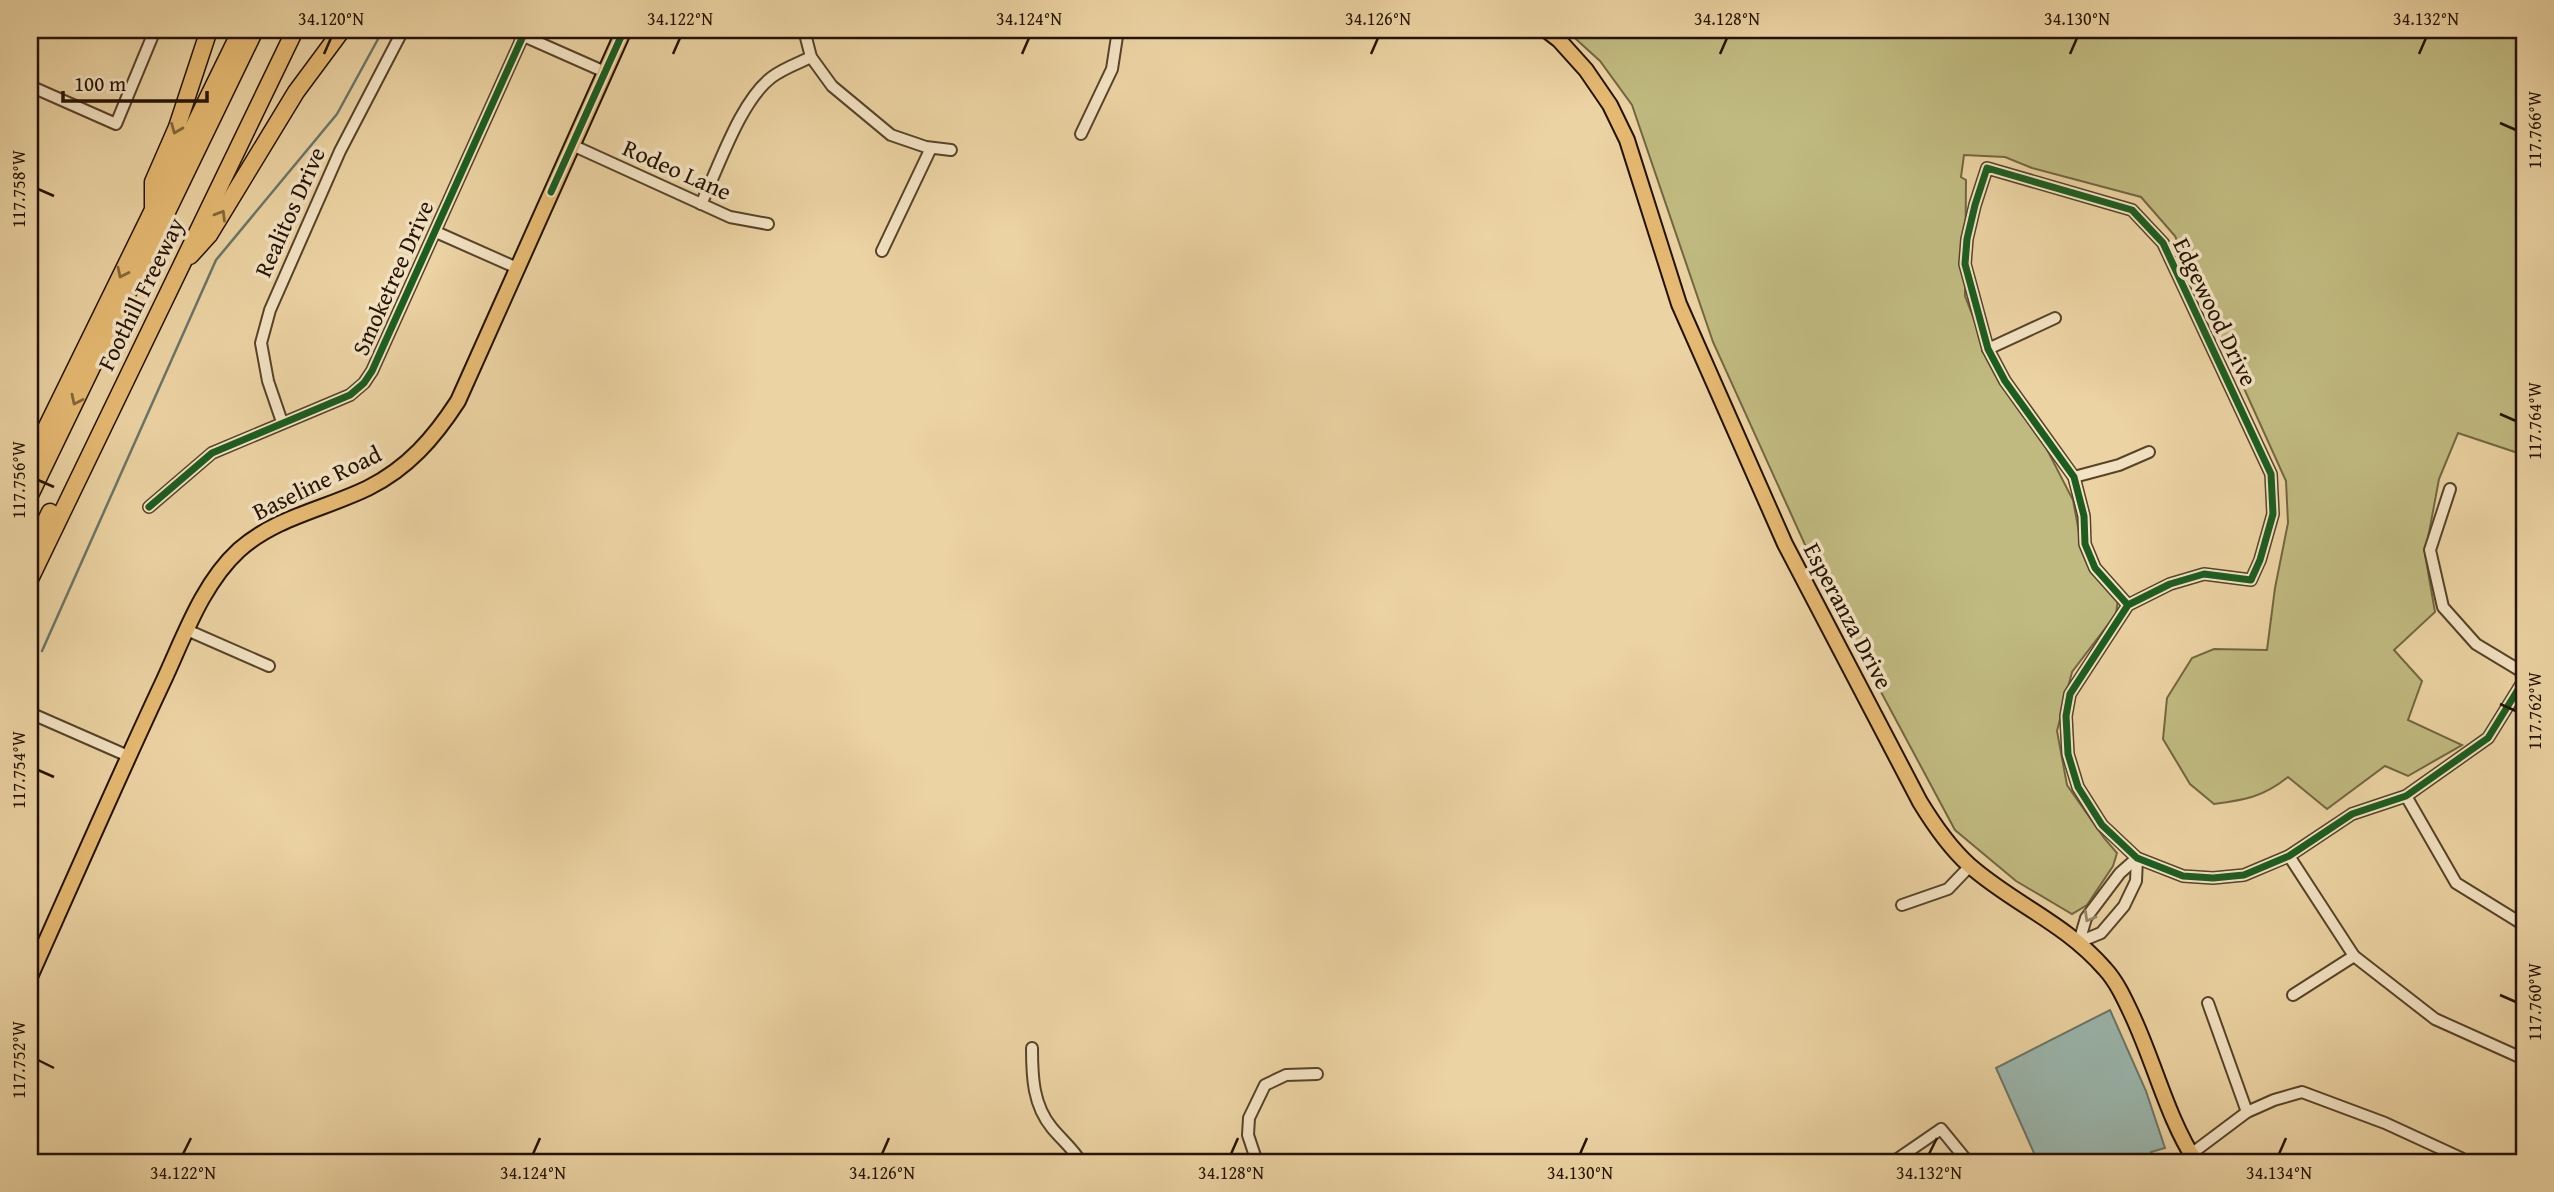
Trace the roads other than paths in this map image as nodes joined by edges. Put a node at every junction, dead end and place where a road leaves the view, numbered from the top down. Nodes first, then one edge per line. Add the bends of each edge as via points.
1 (155, 30) edge
2 (209, 30) edge
3 (241, 30) edge
4 (255, 30) edge
5 (284, 30) edge
6 (295, 30) edge
7 (342, 30) edge
8 (403, 30) edge
9 (510, 30) edge
10 (624, 30) edge
11 (804, 30) edge
12 (1118, 30) edge
13 (1546, 30) edge
14 (523, 36) junction
15 (811, 57) junction
16 (605, 72) junction
17 (30, 86) edge
18 (1081, 134) dead end
19 (572, 145) junction
20 (931, 148) junction
21 (951, 150) dead end
22 (701, 204) junction
23 (152, 212) junction
24 (768, 224) dead end
25 (436, 232) junction
26 (882, 251) dead end
27 (179, 268) junction
28 (517, 268) junction
29 (2055, 318) dead end
30 (1988, 349) junction
31 (282, 422) junction
32 (2149, 452) dead end
33 (30, 461) edge
34 (2074, 477) junction
35 (2450, 489) dead end
36 (30, 495) edge
37 (149, 507) dead end
38 (30, 554) edge
39 (30, 579) edge
40 (2128, 605) junction
41 (187, 630) junction
42 (269, 666) dead end
43 (2524, 673) edge
44 (2524, 680) edge
45 (30, 713) edge
46 (128, 756) junction
47 (2406, 796) junction
48 (2289, 856) junction
49 (2137, 858) junction
50 (1970, 866) junction
51 (2109, 889) junction
52 (2128, 898) junction
53 (1902, 905) dead end
54 (2524, 925) edge
55 (2079, 942) junction
56 (2354, 956) junction
57 (30, 977) edge
58 (2293, 995) dead end
59 (2208, 1003) dead end
60 (1032, 1048) dead end
61 (2524, 1059) edge
62 (1317, 1074) dead end
63 (2248, 1112) junction
64 (2194, 1158) edge
65 (1081, 1162) edge
66 (1257, 1162) edge
67 (1893, 1162) edge
68 (1968, 1162) edge
69 (2463, 1162) edge

1 - 17 street via 116,124
2 -> 23 highway via 177,127 153,182
3 - 23 highway, Foothill Freeway
4 -> 36 highway
5 - 38 highway
6 - 27 highway, Foothill Freeway
27 -> 7 highway via 209,235 296,92
8 - 31 street, Realitos Drive via 340,151 270,310 261,343
9 - 14 street
10 - 16 main road, Baseline Road
11 - 15 street
12 - 18 street via 1112,69
13 - 50 main road, Esperanza Drive via 1586,70 1610,105 1627,140 1679,304 1785,544 1920,802
14 - 16 street
14 - 25 street, Smoketree Drive
15 - 20 street via 832,86 891,135
15 - 22 street via 774,76 757,92
16 - 19 main road, Baseline Road
19 - 22 street, Rodeo Lane
19 - 28 main road, Baseline Road
20 - 21 street
20 - 26 street
22 - 24 street, Rodeo Lane via 730,217
23 -> 33 highway, Foothill Freeway
25 - 28 street
25 - 31 street, Smoketree Drive via 364,383
27 - 39 highway, Foothill Freeway
28 - 41 main road, Baseline Road via 458,401 423,449 368,488 284,522 239,550 207,589
29 - 30 street
30 - 34 street via 2005,381
30 - 40 street, Edgewood Drive via 1965,264 1972,217 1987,168 2133,210 2163,243 2271,474 2273,514 2251,580 2204,574 2170,584
31 - 37 street, Smoketree Drive via 212,453
32 - 34 street
34 - 40 street via 2084,516 2085,544 2095,568
35 - 43 street via 2430,550 2443,607 2476,644
40 - 49 street via 2070,694 2067,754 2078,787 2102,825
41 - 42 street
41 - 46 main road, Baseline Road
44 - 47 street via 2488,738
45 - 46 street
46 - 57 main road, Baseline Road
47 - 48 street via 2351,814
47 - 54 street via 2456,883
48 - 49 street via 2244,875 2213,878 2183,876
48 - 56 street
49 - 51 street
49 - 52 street via 2136,881
50 - 53 street via 1948,888
50 - 55 main road, Esperanza Drive
51 - 52 street via 2124,889
51 -> 55 street via 2086,918
52 - 55 street via 2101,933
55 - 64 main road, Esperanza Drive via 2107,971 2125,1001
56 - 58 street
56 - 61 street via 2435,1019
59 - 63 street
60 - 65 street via 1036,1099 1043,1115
62 - 66 street via 1286,1075 1265,1086 1249,1118 1248,1135
63 - 64 street
63 - 69 street via 2302,1091 2385,1123
67 - 68 street via 1941,1129

